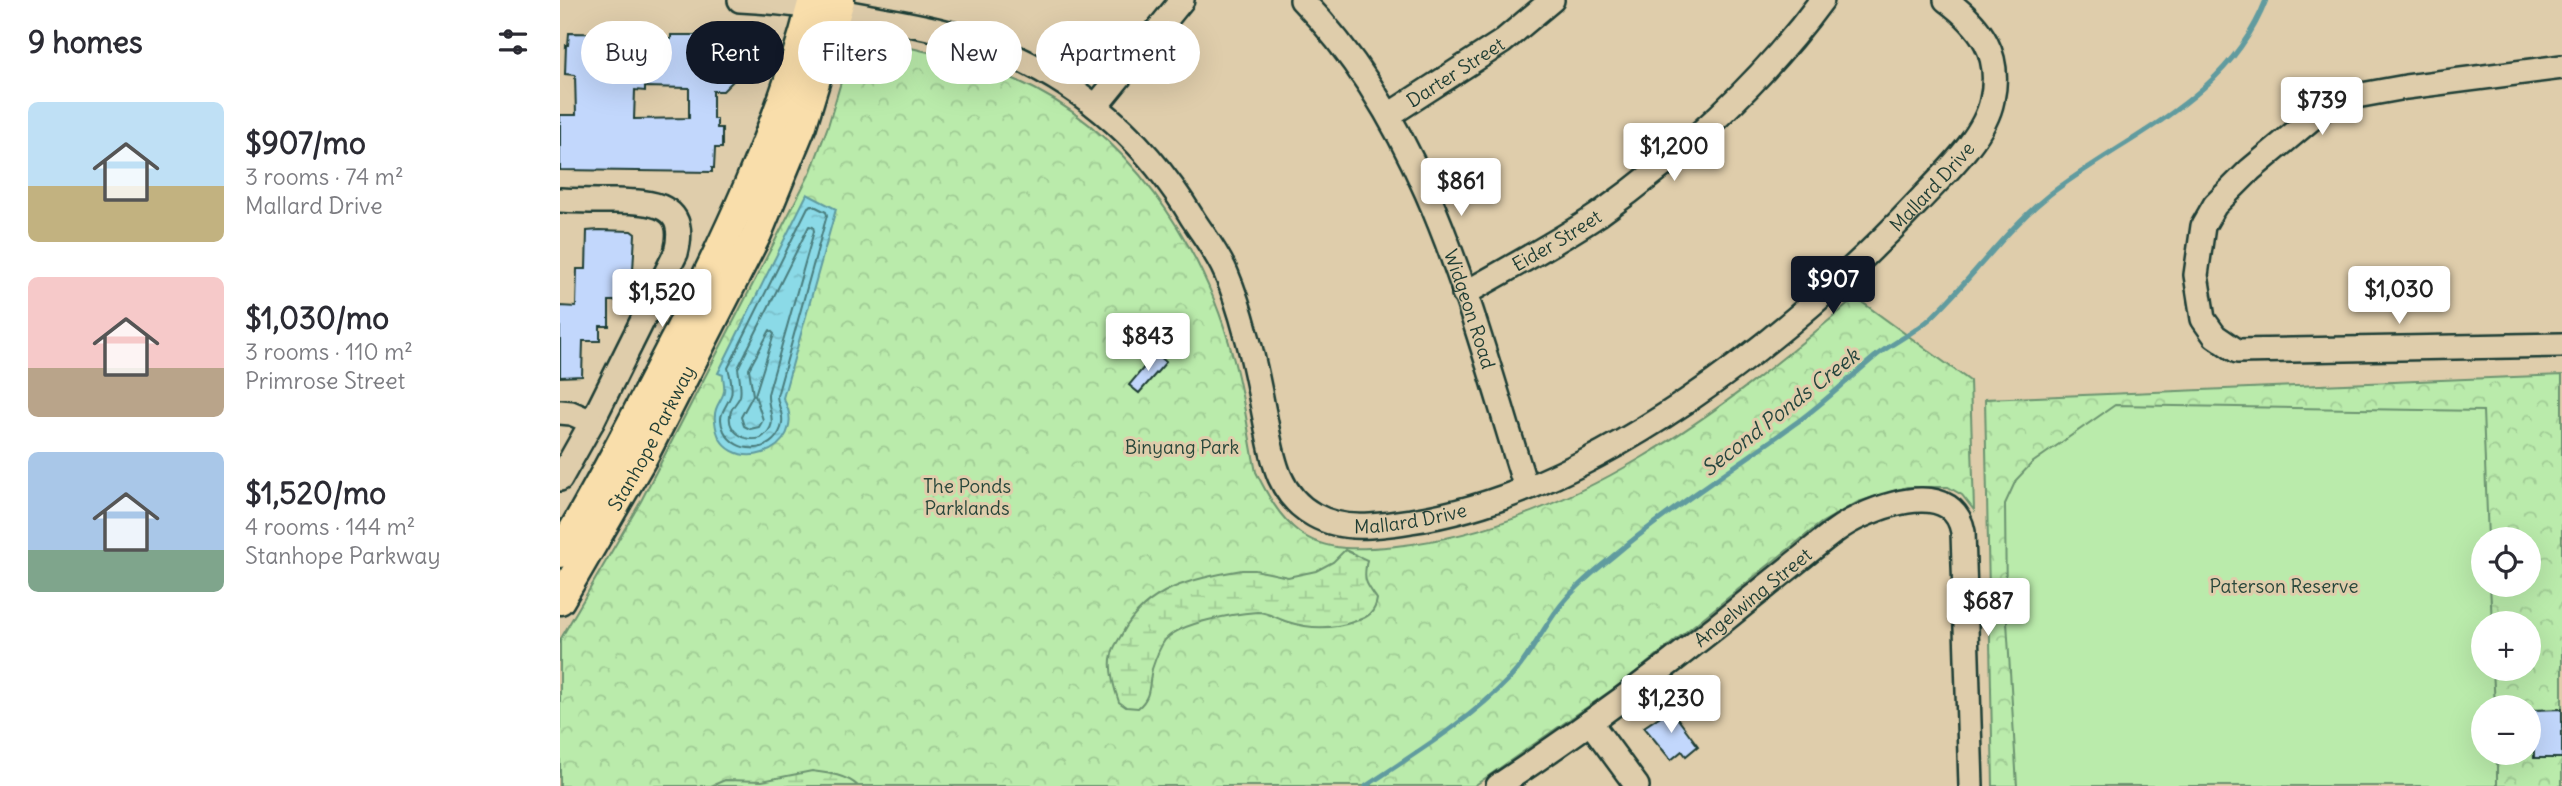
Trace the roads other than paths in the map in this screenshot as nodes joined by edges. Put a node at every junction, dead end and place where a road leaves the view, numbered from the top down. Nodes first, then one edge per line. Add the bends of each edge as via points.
1 (740, 0) edge
2 (1182, 0) edge
3 (1302, 0) edge
4 (1552, 0) edge
5 (1822, 0) edge
6 (1946, 0) edge
7 (825, 4) edge
8 (2562, 67) edge
9 (1096, 106) junction
10 (1389, 115) junction
11 (560, 200) edge
12 (1464, 294) junction
13 (2562, 345) edge
14 (560, 412) edge
15 (592, 422) junction
16 (560, 479) edge
17 (1526, 488) junction
18 (560, 553) edge
19 (560, 600) edge
20 (1590, 722) junction
21 (1498, 786) edge
22 (1637, 786) edge
23 (1971, 786) edge

1 - 7 street, Mallard Drive
2 - 9 street
3 - 10 street, Widgeon Road
4 - 10 street, Darter Street via 1502,42
5 - 12 street, Eider Street via 1710,122 1634,187 1567,235
6 - 17 street, Mallard Drive via 1968,16 1985,39 1994,81 1983,124 1938,180 1843,277 1738,364 1624,439
7 - 9 street, Mallard Drive via 987,45 1041,70
7 - 18 main road, Stanhope Parkway via 732,223 629,431
7 - 19 main road, Stanhope Parkway via 802,125 757,234 643,457
8 - 13 street via 2334,100 2215,205 2203,226 2196,275 2203,319 2214,336 2238,351
9 - 17 street, Mallard Drive via 1139,144 1180,197 1226,272 1246,332 1269,449 1283,486 1302,507 1330,522 1365,526 1464,510
10 - 12 street, Widgeon Road via 1432,205
11 - 15 street via 649,202 665,208 679,231 676,253
12 - 17 street, Widgeon Road
14 - 15 street
15 - 16 street
20 - 21 street, Angelwing Street
20 - 22 street
20 - 23 street, Angelwing Street via 1847,523 1910,501 1940,501 1952,508 1963,533

